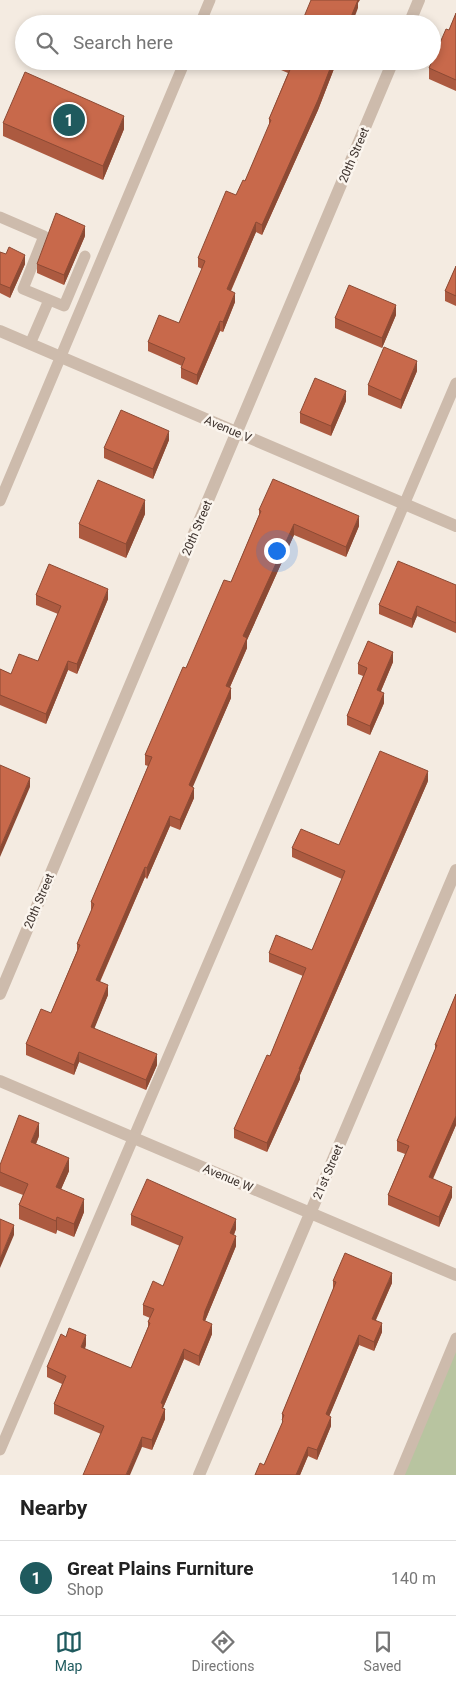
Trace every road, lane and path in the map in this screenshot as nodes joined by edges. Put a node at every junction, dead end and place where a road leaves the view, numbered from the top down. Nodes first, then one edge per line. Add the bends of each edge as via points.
1 (210, 0) edge
2 (419, 0) edge
3 (204, 15) edge
4 (413, 15) edge
5 (181, 70) edge
6 (389, 70) edge
7 (0, 217) edge
8 (85, 256) dead end
9 (49, 300) junction
10 (0, 331) edge
11 (30, 344) junction
12 (62, 357) junction
13 (456, 383) edge
14 (237, 433) junction
15 (0, 501) edge
16 (405, 504) junction
17 (456, 526) edge
18 (456, 870) edge
19 (0, 994) edge
20 (0, 1081) edge
21 (134, 1138) junction
22 (311, 1213) junction
23 (456, 1275) edge
24 (456, 1338) edge
25 (0, 1450) edge
26 (200, 1475) edge
27 (398, 1475) edge

1 - 3 lane
2 - 4 street
5 - 12 lane
6 - 14 street, 20th Street
7 - 9 lane via 44,236 23,289
8 - 9 lane via 64,306
9 - 11 lane
10 - 11 street, Avenue V
11 - 12 street, Avenue V
12 - 14 street, Avenue V
12 - 15 lane
13 - 16 lane
14 - 16 street, Avenue V
14 - 19 street, 20th Street
16 - 17 street, Avenue V
16 - 21 lane
18 - 22 street, 21st Street
20 - 21 street, Avenue W
21 - 22 street, Avenue W
21 - 25 lane
22 - 23 street, Avenue W
22 - 26 street, 21st Street
24 - 27 lane

